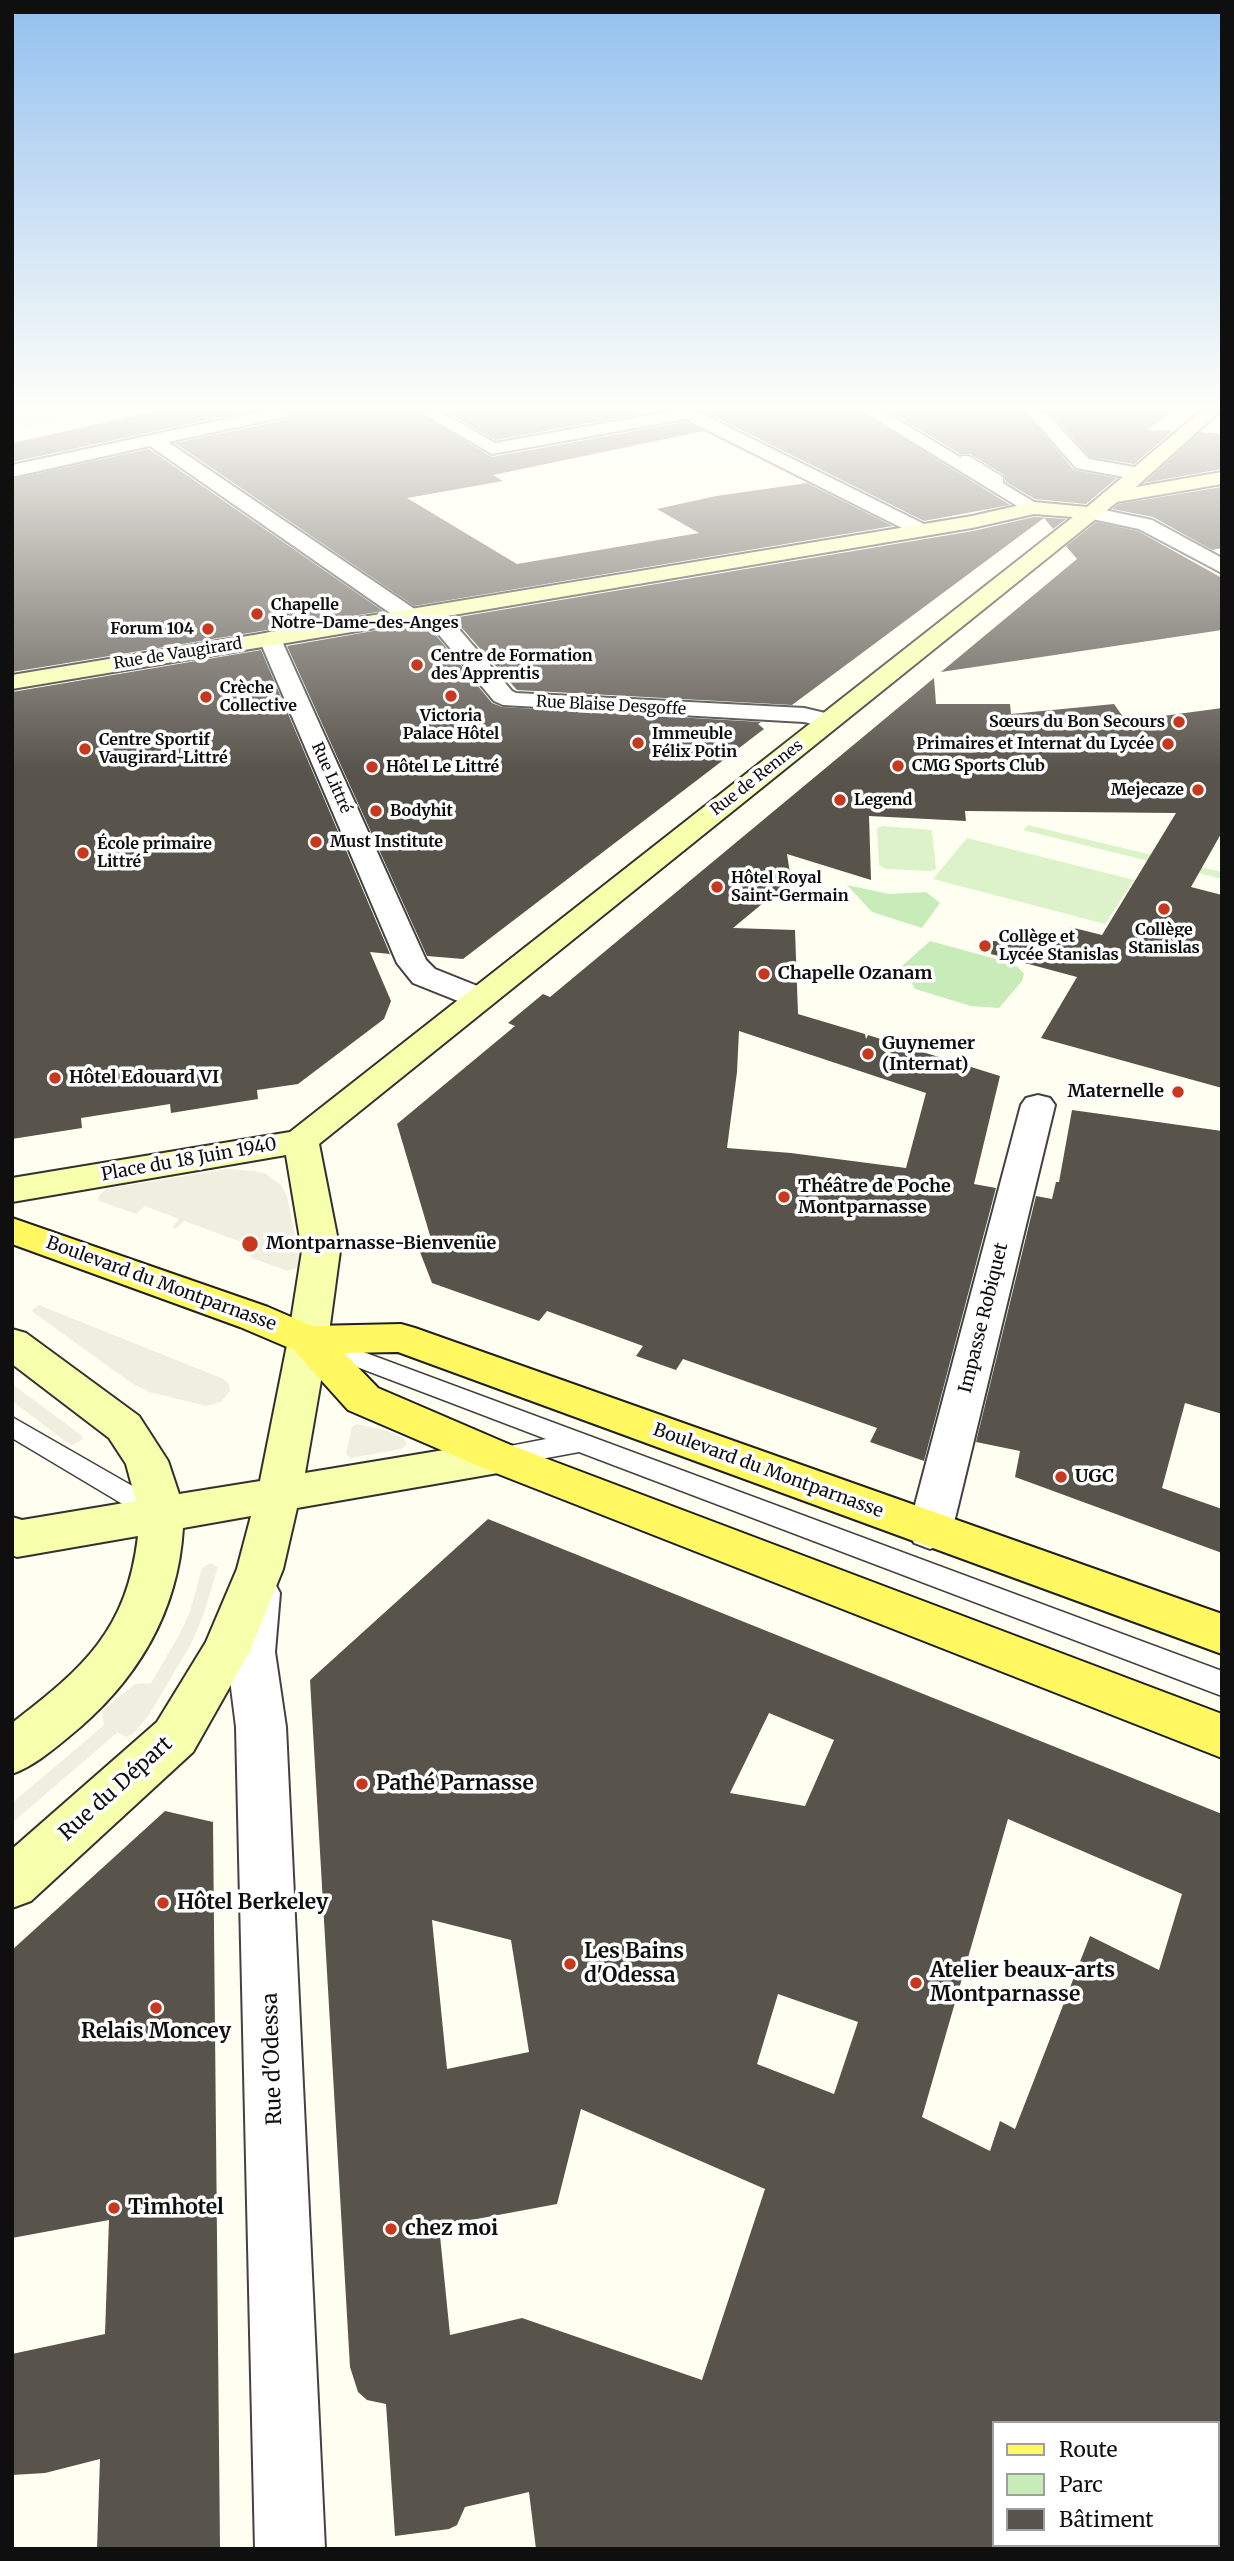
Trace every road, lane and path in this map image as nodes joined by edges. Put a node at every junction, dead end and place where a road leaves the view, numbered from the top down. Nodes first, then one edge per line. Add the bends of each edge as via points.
1 (293, 532) edge
2 (912, 532) edge
3 (1067, 532) edge
4 (1159, 532) edge
5 (1222, 567) edge
6 (422, 615) junction
7 (270, 639) junction
8 (12, 682) edge
9 (829, 720) junction
10 (479, 998) junction
11 (1038, 1105) dead end
12 (302, 1141) junction
13 (12, 1190) edge
14 (12, 1230) edge
15 (308, 1340) junction
16 (12, 1343) edge
17 (12, 1426) edge
18 (581, 1442) junction
19 (498, 1457) junction
20 (279, 1494) junction
21 (162, 1514) junction
22 (930, 1531) junction
23 (12, 1535) edge
24 (260, 1569) junction
25 (1222, 1634) edge
26 (1222, 1684) edge
27 (1222, 1736) edge
28 (12, 1752) edge
29 (12, 1883) edge
30 (290, 2549) edge

1 - 6 street, Rue Blaise Desgoffe
2 - 6 main road, Rue de Vaugirard
3 - 9 main road, Rue de Rennes
4 - 5 street
6 - 7 main road, Rue de Vaugirard
6 - 9 street, Rue Blaise Desgoffe via 512,700
7 - 8 main road, Rue de Vaugirard
7 - 10 street, Rue Littré via 412,963 424,976
9 - 10 main road, Rue de Rennes
10 - 12 main road, Rue de Rennes
11 - 22 street, Impasse Robiquet
12 - 13 main road, Place du 18 Juin 1940
12 - 15 main road, Place du 18 Juin 1940 via 321,1251
14 - 15 main road, Boulevard du Montparnasse
15 - 18 lane, Boulevard du Montparnasse
15 - 19 main road, Boulevard du Montparnasse via 363,1399
15 - 20 main road, Place du 18 Juin 1940
15 - 22 main road, Boulevard du Montparnasse via 401,1338
16 - 21 main road via 127,1430 152,1470
17 - 21 lane
18 - 19 lane
18 - 26 lane, Boulevard du Montparnasse
19 - 20 main road
19 - 27 main road, Boulevard du Montparnasse
20 - 21 main road
20 - 24 main road, Place du 18 Juin 1940
21 - 23 main road via 17,1539
21 - 28 main road via 158,1565 142,1612 122,1649 92,1687
22 - 25 main road, Boulevard du Montparnasse
24 - 29 main road, Rue du Départ via 226,1651 175,1737
24 - 30 street, Rue d'Odessa via 251,1652 261,1727

